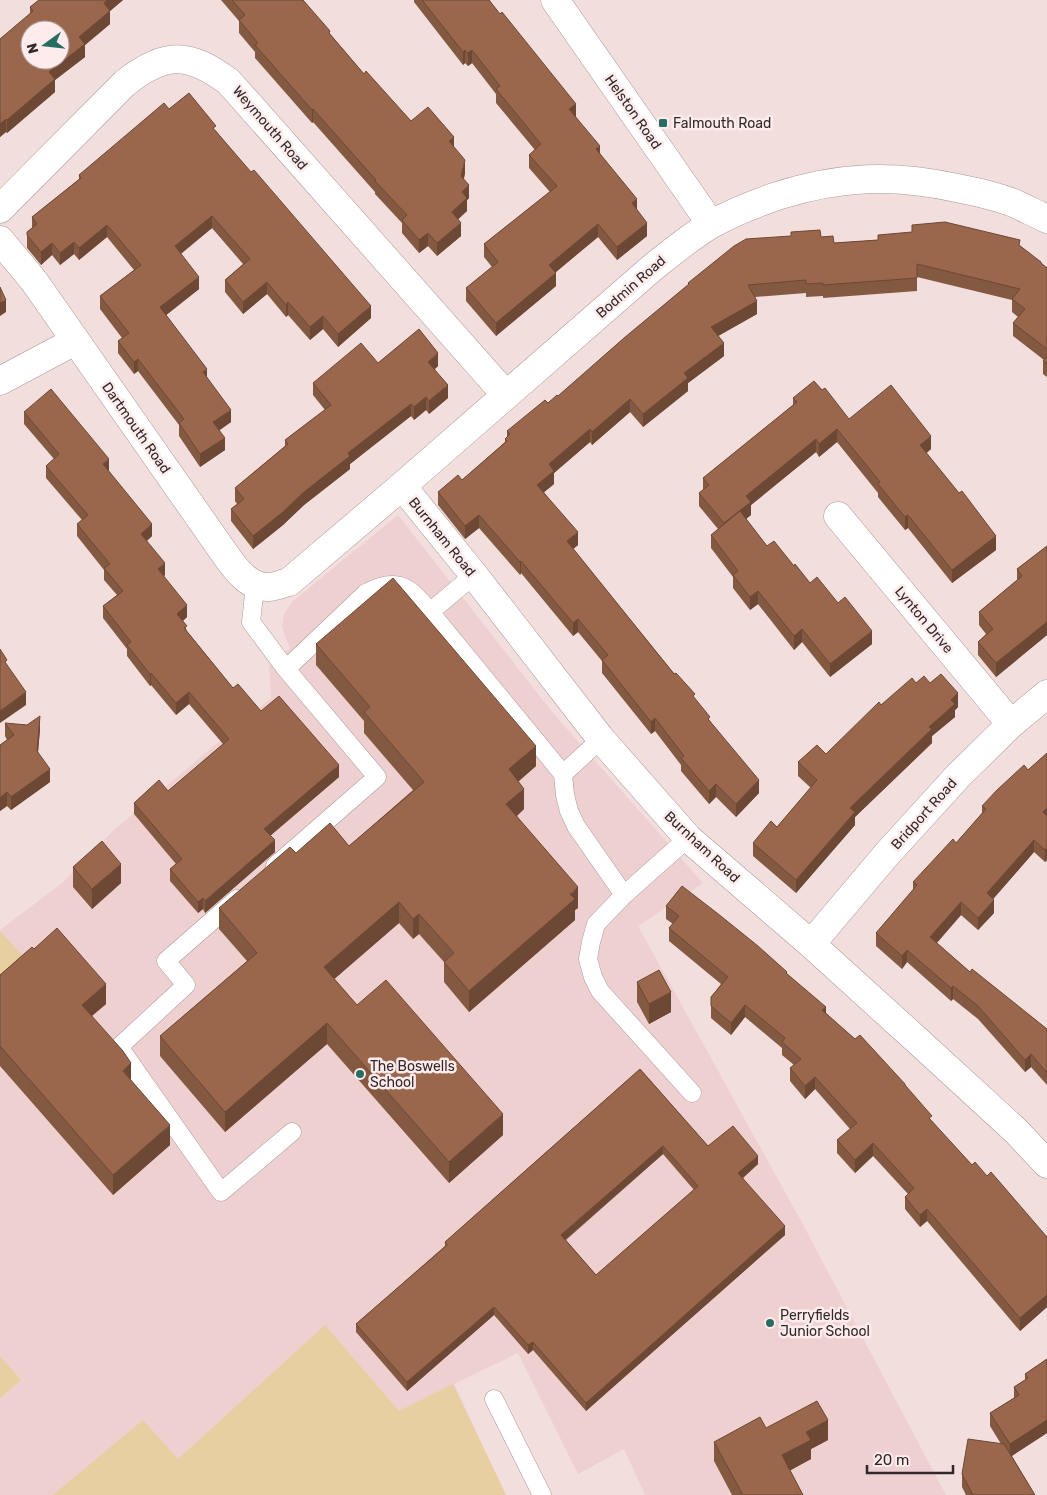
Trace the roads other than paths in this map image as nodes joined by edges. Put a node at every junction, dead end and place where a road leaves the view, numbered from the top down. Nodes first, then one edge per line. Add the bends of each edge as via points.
1 (555, 0) edge
2 (0, 209) edge
3 (1047, 219) edge
4 (711, 224) junction
5 (0, 240) edge
6 (75, 341) junction
7 (0, 381) edge
8 (506, 395) junction
9 (402, 486) junction
10 (838, 516) dead end
11 (474, 575) junction
12 (255, 585) junction
13 (430, 612) junction
14 (286, 669) junction
15 (1047, 694) edge
16 (1011, 724) junction
17 (600, 739) junction
18 (563, 774) junction
19 (688, 838) junction
20 (264, 876) edge
21 (249, 889) edge
22 (624, 895) junction
23 (811, 944) junction
24 (692, 1093) dead end
25 (292, 1132) dead end
26 (1047, 1164) edge
27 (494, 1399) dead end
28 (542, 1495) edge

1 - 4 street, Helston Road
2 - 8 street, Weymouth Road via 125,83 142,70 176,58 198,63 230,82
3 - 4 street, Bodmin Road via 984,193 909,179 880,178 800,189 755,204
4 - 8 street, Bodmin Road via 652,268
5 - 6 street, Dartmouth Road via 34,281
6 - 7 street
6 - 12 street, Dartmouth Road via 227,557 239,573
8 - 9 street, Bodmin Road
9 - 11 street, Burnham Road
9 - 12 street, Bodmin Road via 289,582 269,587
10 - 16 street, Lynton Drive
11 - 13 lane
11 - 17 street, Burnham Road
12 - 14 lane via 251,622
13 - 14 lane via 405,586 377,587
13 - 18 lane
14 - 20 lane via 377,777
15 - 16 street, Bridport Road
16 - 23 street, Bridport Road via 958,776
17 - 18 lane
17 - 19 street, Burnham Road
18 - 22 lane via 564,795 576,826
19 - 22 lane
19 - 23 street, Burnham Road
21 - 25 lane via 166,961 186,985 119,1047 220,1192
22 - 24 lane via 596,924 588,959 593,977 600,991
23 - 26 street, Burnham Road via 1016,1131
27 - 28 lane

